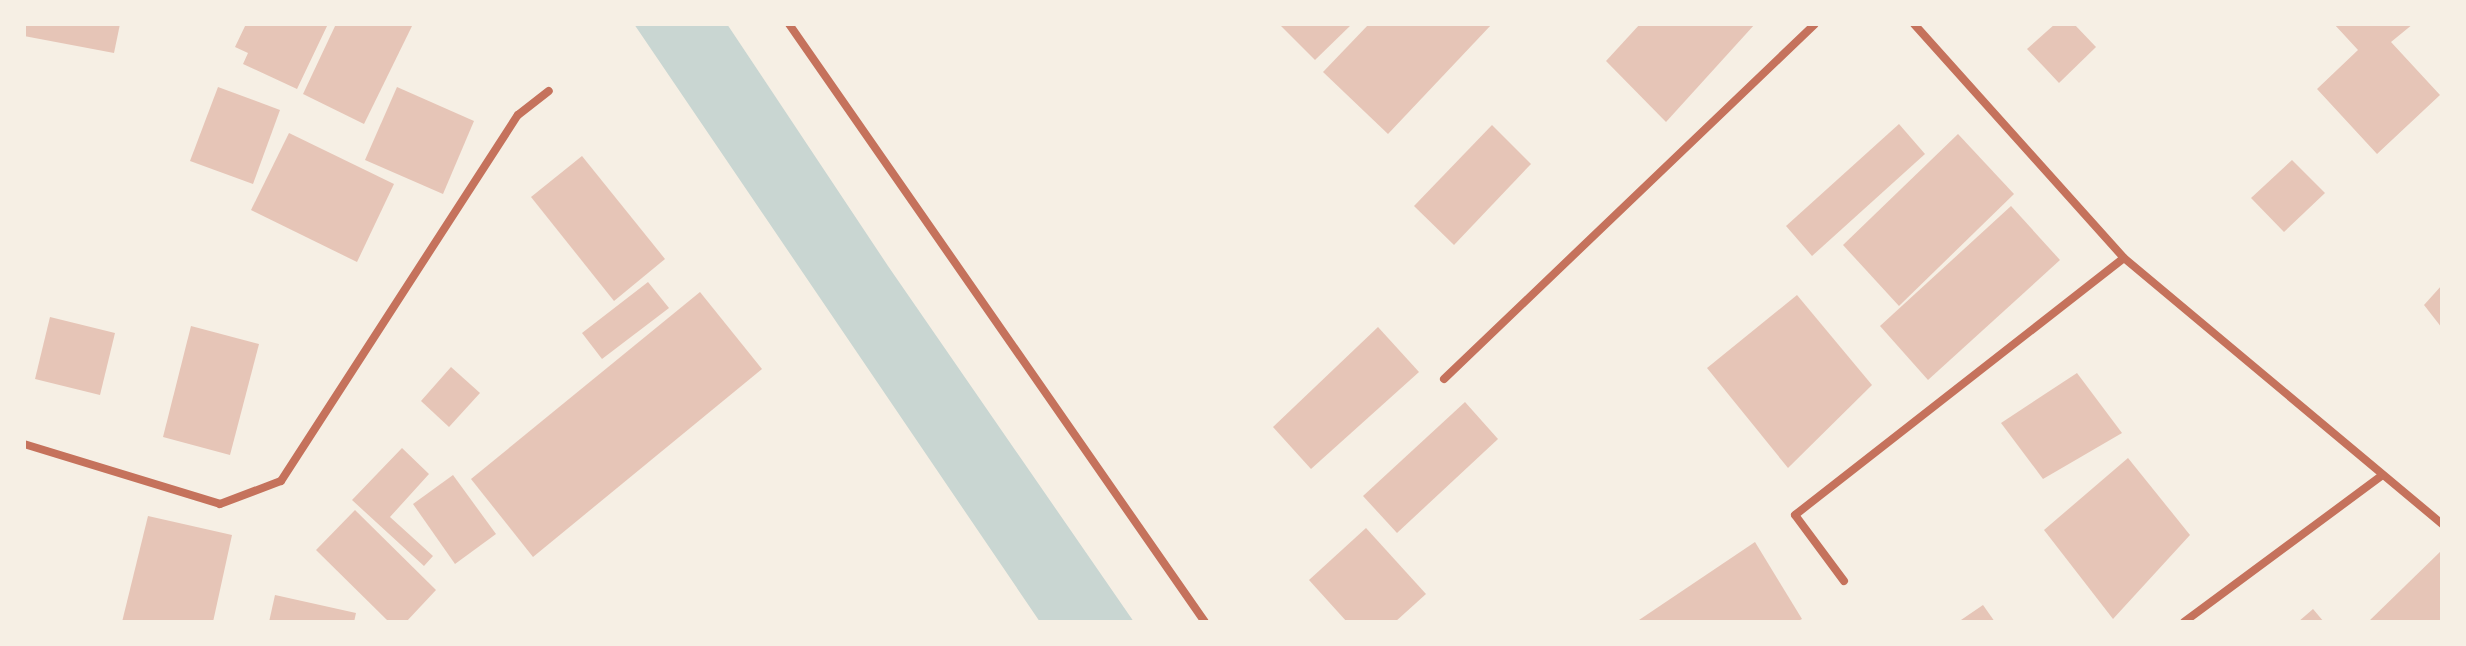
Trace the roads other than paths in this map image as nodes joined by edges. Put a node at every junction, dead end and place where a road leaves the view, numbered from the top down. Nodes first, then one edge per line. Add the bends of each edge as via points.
1 (789, 24) edge
2 (1815, 24) edge
3 (1914, 24) edge
4 (549, 91) dead end
5 (2124, 258) junction
6 (1444, 379) dead end
7 (24, 444) edge
8 (2383, 475) junction
9 (2442, 524) edge
10 (1844, 581) dead end
11 (1205, 622) edge
12 (2184, 622) edge

1 - 11 street
2 - 6 street
3 - 5 street
4 - 7 street via 518,115 281,481 220,504
5 - 8 street
5 - 10 street via 1795,515
8 - 9 street
8 - 12 street

